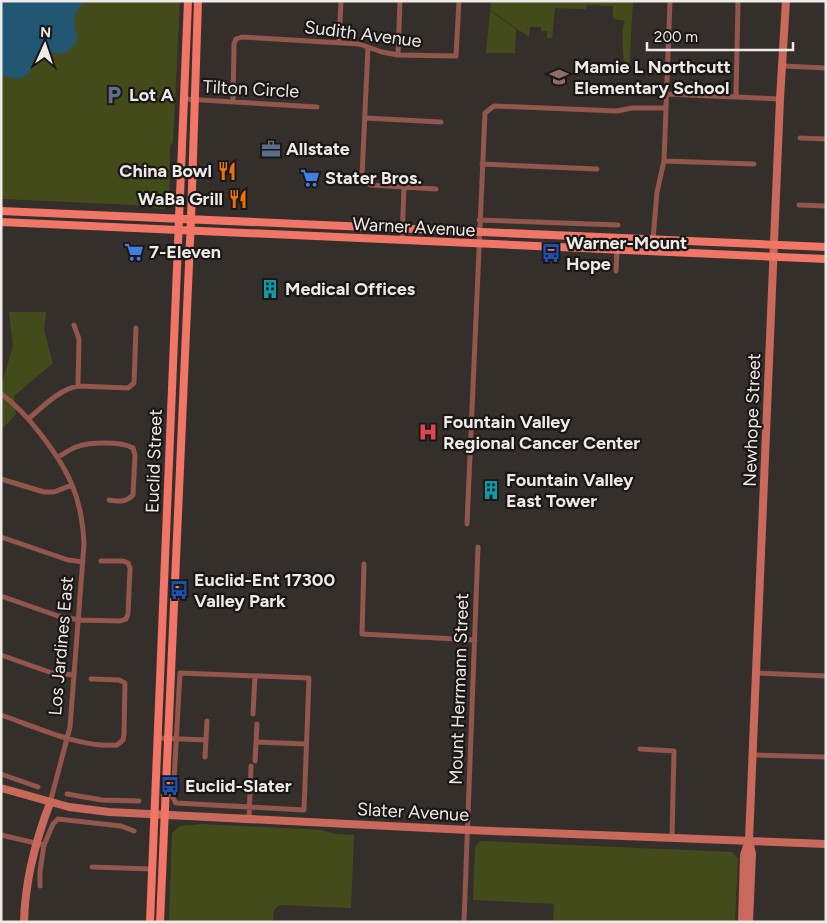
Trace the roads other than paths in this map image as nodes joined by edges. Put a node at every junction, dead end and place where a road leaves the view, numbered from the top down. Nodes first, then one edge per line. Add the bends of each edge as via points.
1 (188, 1) edge
2 (198, 1) edge
3 (341, 1) edge
4 (400, 1) edge
5 (459, 1) edge
6 (670, 1) edge
7 (786, 1) edge
8 (738, 2) edge
9 (339, 42) junction
10 (368, 47) junction
11 (398, 55) junction
12 (783, 66) junction
13 (826, 68) edge
14 (666, 94) junction
15 (736, 96) junction
16 (780, 99) junction
17 (184, 100) junction
18 (194, 100) junction
19 (233, 102) junction
20 (317, 106) dead end
21 (666, 108) junction
22 (365, 118) junction
23 (441, 122) dead end
24 (800, 138) dead end
25 (826, 138) edge
26 (664, 160) junction
27 (482, 164) junction
28 (754, 164) dead end
29 (597, 169) dead end
30 (404, 187) junction
31 (436, 189) dead end
32 (799, 205) dead end
33 (826, 206) edge
34 (1, 211) edge
35 (179, 218) junction
36 (190, 219) junction
37 (479, 220) junction
38 (1, 222) edge
39 (618, 224) dead end
40 (360, 228) junction
41 (403, 229) junction
42 (178, 230) junction
43 (190, 231) junction
44 (479, 233) junction
45 (328, 238) junction
46 (654, 239) junction
47 (402, 241) junction
48 (774, 244) junction
49 (478, 245) junction
50 (826, 247) edge
51 (617, 250) junction
52 (652, 251) junction
53 (774, 257) junction
54 (826, 259) edge
55 (616, 271) dead end
56 (74, 325) dead end
57 (136, 328) dead end
58 (78, 386) junction
59 (1, 394) edge
60 (28, 418) junction
61 (58, 457) junction
62 (1, 479) edge
63 (72, 485) junction
64 (109, 500) dead end
65 (467, 524) dead end
66 (1, 537) edge
67 (478, 547) dead end
68 (101, 561) dead end
69 (83, 562) junction
70 (364, 564) dead end
71 (1, 596) edge
72 (79, 620) junction
73 (475, 640) junction
74 (1, 655) edge
75 (161, 660) junction
76 (171, 660) junction
77 (757, 673) junction
78 (74, 675) junction
79 (255, 676) junction
80 (826, 676) edge
81 (91, 679) dead end
82 (253, 714) dead end
83 (1, 715) edge
84 (207, 721) dead end
85 (257, 724) dead end
86 (68, 738) junction
87 (158, 738) junction
88 (168, 738) junction
89 (176, 739) junction
90 (206, 740) junction
91 (256, 742) junction
92 (306, 744) junction
93 (640, 749) dead end
94 (753, 755) junction
95 (205, 757) dead end
96 (826, 757) edge
97 (255, 761) dead end
98 (251, 766) dead end
99 (1, 774) edge
100 (38, 787) dead end
101 (1, 788) edge
102 (67, 794) dead end
103 (102, 800) junction
104 (139, 801) dead end
105 (50, 803) junction
106 (249, 807) junction
107 (101, 812) junction
108 (154, 815) junction
109 (164, 815) junction
110 (248, 818) junction
111 (468, 830) junction
112 (134, 831) dead end
113 (1, 835) edge
114 (672, 838) junction
115 (749, 840) junction
116 (40, 844) junction
117 (826, 844) edge
118 (92, 867) dead end
119 (152, 870) junction
120 (40, 886) dead end
121 (24, 922) edge
122 (150, 922) edge
123 (160, 922) edge
124 (464, 922) edge
125 (742, 922) edge
126 (750, 922) edge

1 - 17 main road, Euclid Street
2 - 18 main road, Euclid Street
3 - 9 street
4 - 11 street
5 - 11 street, Sudith Avenue via 456,56
6 - 14 street
7 - 12 street, Newhope Street
8 - 15 street
9 - 10 street, Sudith Avenue
9 - 19 street, Sudith Avenue via 236,38
10 - 11 street, Sudith Avenue
10 - 22 street
12 - 13 street
12 - 16 street, Newhope Street
14 - 15 street
14 - 21 street
15 - 16 street
16 - 48 street, Newhope Street
17 - 18 street, Tilton Circle
17 - 35 main road, Euclid Street
18 - 19 street, Tilton Circle
18 - 36 main road, Euclid Street
19 - 20 street, Tilton Circle
21 - 26 street
21 - 27 street via 617,111 494,106 484,116
22 - 23 street
22 - 30 street via 362,176 371,185
24 - 25 street
26 - 28 street
26 - 46 street via 657,192
27 - 29 street
27 - 37 street
30 - 31 street
30 - 41 street
32 - 33 street
34 - 35 main road, Warner Avenue
35 - 36 main road, Warner Avenue
35 - 42 main road, Euclid Street
36 - 40 main road, Warner Avenue
36 - 43 main road, Euclid Street
37 - 39 street, Warner Avenue
37 - 44 street
38 - 42 main road, Warner Avenue
40 - 41 main road, Warner Avenue
40 - 45 main road via 335,231
41 - 44 main road, Warner Avenue
41 - 47 street
42 - 43 main road, Warner Avenue
42 - 75 main road, Euclid Street
43 - 45 main road, Warner Avenue
43 - 76 main road, Euclid Street
44 - 46 main road, Warner Avenue
44 - 49 street
45 - 47 main road, Warner Avenue
46 - 48 main road, Warner Avenue
46 - 52 street
47 - 49 main road, Warner Avenue
48 - 50 main road, Warner Avenue
48 - 53 street, Newhope Street
49 - 51 main road, Warner Avenue
49 - 65 street
51 - 52 main road, Warner Avenue
51 - 55 street
52 - 53 main road, Warner Avenue
53 - 54 main road, Warner Avenue
53 - 77 street, Newhope Street
56 - 58 street via 79,339
57 - 58 street via 132,386
58 - 60 street via 56,396
59 - 60 street, Los Jardines East
60 - 61 street, Los Jardines East
61 - 63 street, Los Jardines East
61 - 64 street via 77,446 90,444 124,444 133,448 132,496 127,501
62 - 63 street via 44,492
63 - 69 street, Los Jardines East via 83,525
66 - 69 street
67 - 73 street, Mount Herrmann Street
68 - 72 street via 128,563 128,614 120,622
69 - 72 street, Los Jardines East
70 - 73 street via 362,634
71 - 72 street
72 - 78 street, Los Jardines East
73 - 111 street, Mount Herrmann Street
74 - 78 street via 52,673
75 - 76 street
75 - 87 main road, Euclid Street
76 - 88 main road, Euclid Street
77 - 80 street
77 - 94 street, Newhope Street
78 - 86 street, Los Jardines East
79 - 82 street
79 - 89 street via 180,672
79 - 92 street via 309,678
81 - 86 street via 124,683 124,734 121,743 106,745
83 - 86 street
84 - 90 street
85 - 91 street
86 - 105 street, Los Jardines East
87 - 88 street
87 - 108 main road, Euclid Street
88 - 89 street
88 - 109 main road, Euclid Street
89 - 90 street
89 - 106 street via 173,798 176,803
90 - 95 street
91 - 92 street
91 - 97 street
92 - 106 street via 304,810
93 - 114 street via 674,751
94 - 96 street
94 - 115 street, Newhope Street
98 - 106 street
99 - 100 street
101 - 105 street, Slater Avenue
102 - 103 street
103 - 104 street
103 - 107 street
105 - 107 street, Slater Avenue
105 - 116 street, Los Jardines East
106 - 110 street
107 - 108 street, Slater Avenue
108 - 109 street, Slater Avenue
108 - 119 main road, Euclid Street
109 - 110 street, Slater Avenue
109 - 123 main road, Euclid Street
110 - 111 street, Slater Avenue
111 - 114 street, Slater Avenue
111 - 124 street, Mount Herrmann Street
112 - 116 street via 121,826 58,819
113 - 116 street
114 - 115 street, Slater Avenue
115 - 117 street, Slater Avenue
115 - 125 street, Newhope Street via 744,855
115 - 126 street, Newhope Street via 752,854
116 - 120 street
116 - 121 street, Los Jardines East via 27,881
118 - 119 street
119 - 122 main road, Euclid Street

